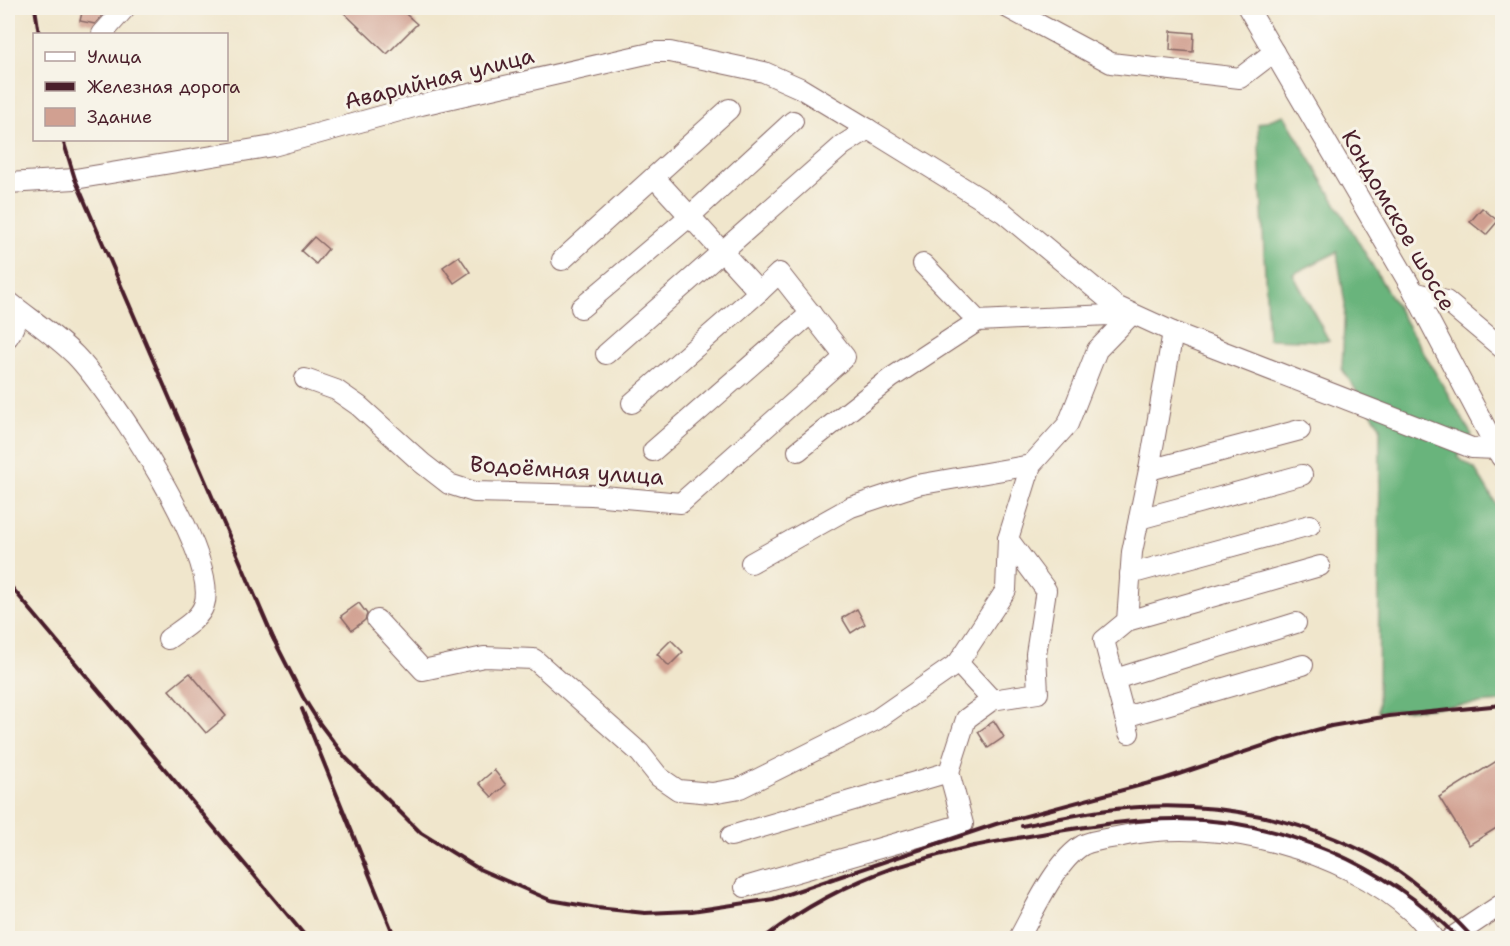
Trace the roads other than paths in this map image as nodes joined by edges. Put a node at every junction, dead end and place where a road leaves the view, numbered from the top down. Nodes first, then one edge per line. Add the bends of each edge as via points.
1 (125, 8) edge
2 (1008, 8) edge
3 (1248, 8) edge
4 (103, 33) edge
5 (1274, 52) junction
6 (729, 110) dead end
7 (793, 121) dead end
8 (868, 129) junction
9 (228, 140) edge
10 (273, 146) junction
11 (654, 177) junction
12 (8, 183) edge
13 (690, 216) junction
14 (722, 251) junction
15 (562, 260) dead end
16 (923, 264) dead end
17 (759, 292) junction
18 (1414, 292) junction
19 (8, 302) edge
20 (581, 308) dead end
21 (1124, 310) junction
22 (811, 313) junction
23 (978, 321) junction
24 (1173, 332) junction
25 (8, 337) edge
26 (1503, 348) edge
27 (606, 354) dead end
28 (305, 379) dead end
29 (632, 403) dead end
30 (1300, 430) dead end
31 (653, 451) dead end
32 (798, 451) dead end
33 (1500, 454) edge
34 (1031, 465) junction
35 (1149, 470) junction
36 (1302, 475) dead end
37 (1139, 519) junction
38 (1310, 525) dead end
39 (1008, 539) junction
40 (751, 563) dead end
41 (1320, 566) dead end
42 (1130, 574) junction
43 (377, 620) dead end
44 (1127, 621) junction
45 (1296, 623) dead end
46 (168, 639) dead end
47 (958, 663) junction
48 (1303, 665) dead end
49 (1114, 679) junction
50 (992, 700) junction
51 (949, 772) junction
52 (731, 836) dead end
53 (745, 886) dead end
54 (1503, 904) edge
55 (1019, 939) edge
56 (1433, 939) edge
57 (1451, 939) edge

1 - 4 street
2 - 5 street via 1111,63 1240,78
3 - 5 street, Кондомское шоссе
5 - 18 street, Кондомское шоссе
6 - 11 street
7 - 13 street
8 - 10 street, Аварийная улица via 800,88 764,72 670,52 421,105
8 - 14 street via 843,145
8 - 21 street, Аварийная улица via 1004,213
9 - 10 street
10 - 12 street, Аварийная улица via 75,178
11 - 13 street
11 - 15 street
13 - 14 street
13 - 20 street
14 - 17 street
14 - 27 street
16 - 23 street
17 - 22 street via 779,273
17 - 29 street
18 - 26 street via 1446,301
18 - 33 street, Кондомское шоссе
19 - 25 street via 16,313
19 - 46 street via 55,337 94,378 132,430 184,524 202,566 206,597 204,608
21 - 23 street
21 - 24 street
21 - 34 street via 1097,350 1068,424
22 - 28 street, Водоёмная улица via 845,357 681,503 592,495 474,492 449,484 359,406 336,390
22 - 31 street
23 - 32 street via 891,378
24 - 33 street via 1472,448
24 - 35 street
30 - 35 street
34 - 39 street
34 - 40 street via 917,485 851,507
35 - 37 street
36 - 37 street
37 - 42 street
38 - 42 street
39 - 47 street via 1006,590
39 - 50 street via 1046,590 1036,654 1038,693
41 - 44 street
42 - 44 street
43 - 47 street via 423,670 484,657 534,659 640,753 659,777 678,790 712,793 740,788 876,720
44 - 49 street via 1104,640
45 - 49 street
47 - 50 street
48 - 49 street via 1127,725
50 - 51 street via 966,719
51 - 52 street
51 - 53 street via 963,824
54 - 57 street
55 - 56 street via 1065,859 1084,844 1148,831 1206,830 1259,838 1327,860 1379,886 1415,914

